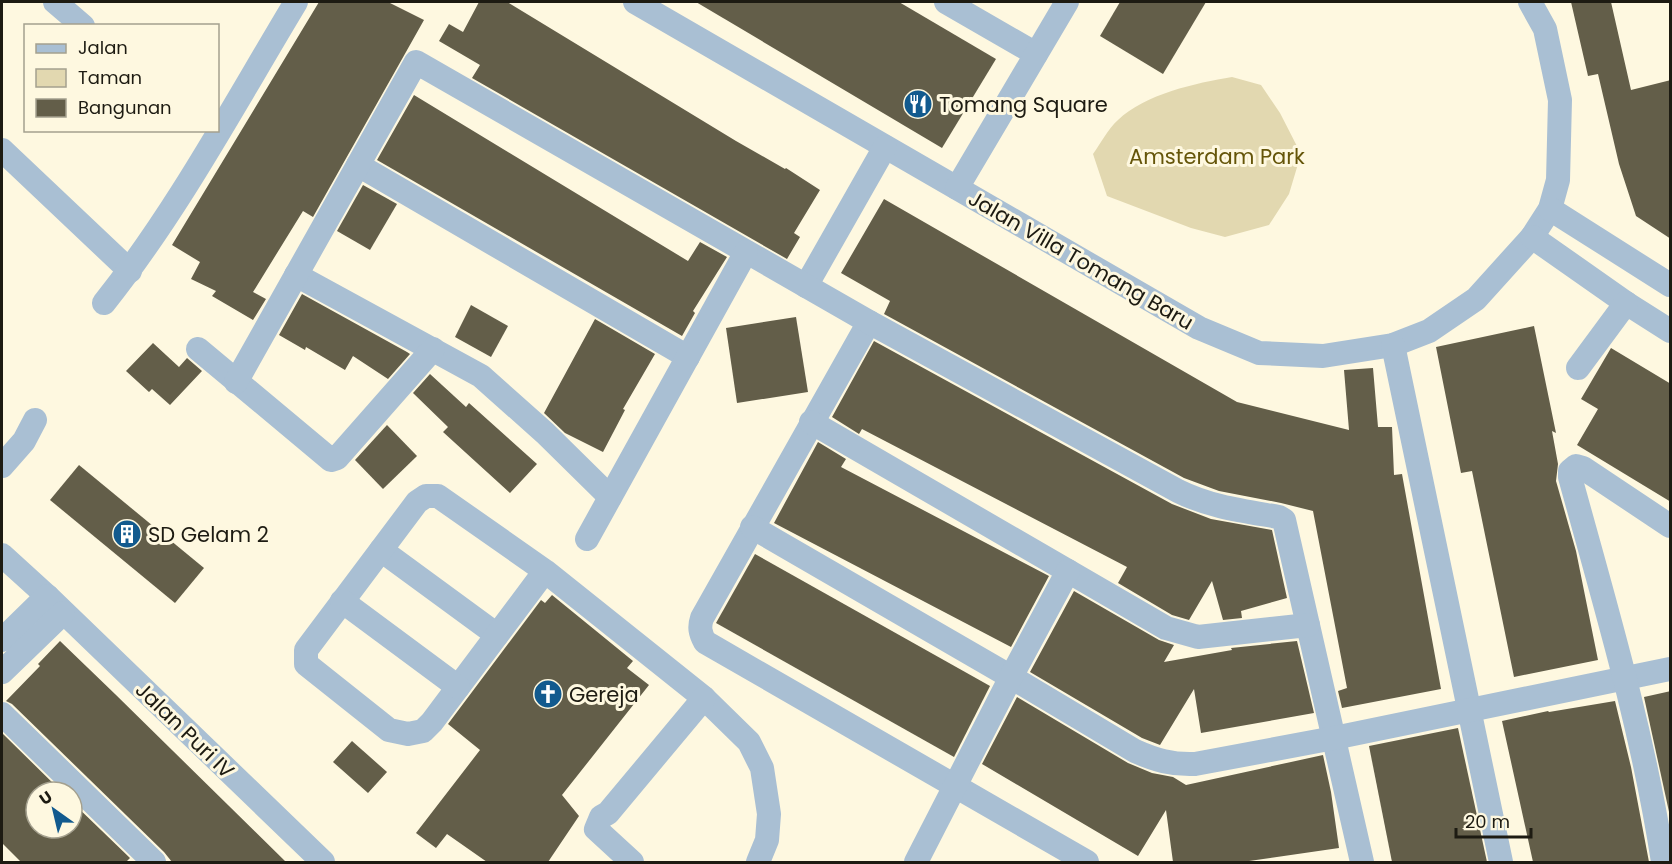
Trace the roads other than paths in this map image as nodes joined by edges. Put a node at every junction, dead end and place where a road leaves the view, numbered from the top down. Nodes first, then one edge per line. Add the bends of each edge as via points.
1 (55, 2) edge
2 (634, 2) edge
3 (946, 2) edge
4 (1067, 2) edge
5 (1530, 2) edge
6 (294, 3) edge
7 (81, 24) edge
8 (1036, 54) junction
9 (219, 123) edge
10 (212, 134) edge
11 (885, 147) junction
12 (2, 150) edge
13 (358, 165) junction
14 (957, 189) junction
15 (1550, 209) junction
16 (1532, 237) junction
17 (746, 252) junction
18 (129, 271) junction
19 (296, 275) junction
20 (1671, 285) edge
21 (806, 286) junction
22 (104, 303) dead end
23 (1626, 303) junction
24 (869, 322) junction
25 (1671, 331) edge
26 (1393, 345) junction
27 (198, 349) dead end
28 (433, 349) junction
29 (688, 357) junction
30 (1578, 368) dead end
31 (236, 382) junction
32 (35, 420) dead end
33 (811, 422) junction
34 (2, 466) edge
35 (610, 497) junction
36 (1671, 526) edge
37 (752, 527) junction
38 (587, 539) dead end
39 (381, 550) junction
40 (2, 555) edge
41 (544, 571) junction
42 (1068, 571) junction
43 (342, 601) junction
44 (55, 604) junction
45 (1308, 625) junction
46 (497, 635) junction
47 (2, 640) edge
48 (1671, 669) edge
49 (2, 672) edge
50 (1011, 677) junction
51 (1625, 678) junction
52 (458, 687) junction
53 (704, 698) junction
54 (1469, 711) junction
55 (2, 714) edge
56 (1334, 738) junction
57 (955, 787) junction
58 (1662, 793) edge
59 (1354, 861) edge
60 (154, 862) edge
61 (323, 862) edge
62 (632, 862) edge
63 (758, 862) edge
64 (916, 862) edge
65 (1088, 862) edge
66 (1501, 862) edge
67 (1663, 862) edge

1 - 7 street
2 - 11 street, Jalan Villa Tomang Baru
3 - 8 street
4 - 8 street
5 - 15 street, Jalan Villa Tomang Baru via 1545,29 1560,100 1558,180
6 - 9 street
8 - 14 street
10 - 18 street
11 - 14 street, Jalan Villa Tomang Baru
11 - 21 street
12 - 18 street
13 - 17 street via 416,62
13 - 19 street
13 - 29 street
14 - 26 street, Jalan Villa Tomang Baru via 1199,328 1259,353 1323,356
15 - 16 street, Jalan Villa Tomang Baru
15 - 20 street
16 - 23 street
16 - 26 street, Jalan Villa Tomang Baru via 1476,299 1430,331
17 - 21 street
17 - 29 street
18 - 22 street
19 - 28 street
19 - 31 street
21 - 24 street
23 - 25 street
23 - 30 street
24 - 33 street
24 - 45 street via 1197,500 1284,520
26 - 54 street
27 - 31 street
28 - 31 street via 337,458 331,460
28 - 35 street via 481,375
29 - 35 street
32 - 34 street via 24,441
33 - 37 street
33 - 42 street
35 - 38 street
36 - 51 street via 1583,468 1575,466 1570,471
37 - 50 street
37 - 57 street via 702,618 700,627 705,642
39 - 41 street via 417,502 426,496 438,496
39 - 43 street
39 - 46 street
40 - 44 street, Jalan Puri IV
41 - 46 street
41 - 53 street
42 - 45 street via 1166,628 1198,637
42 - 50 street
43 - 52 street
43 - 52 street via 306,650 306,664 389,729 408,734 423,731
44 - 47 street
44 - 49 street
44 - 61 street, Jalan Puri IV
45 - 56 street
46 - 52 street
48 - 51 street
50 - 56 street via 1135,751 1176,764
50 - 57 street
51 - 54 street
51 - 58 street
53 - 62 street via 601,817 596,829
53 - 63 street via 749,742 762,768 769,814 767,840
54 - 56 street
54 - 66 street
55 - 60 street
56 - 59 street
57 - 64 street
57 - 65 street
58 - 67 street

